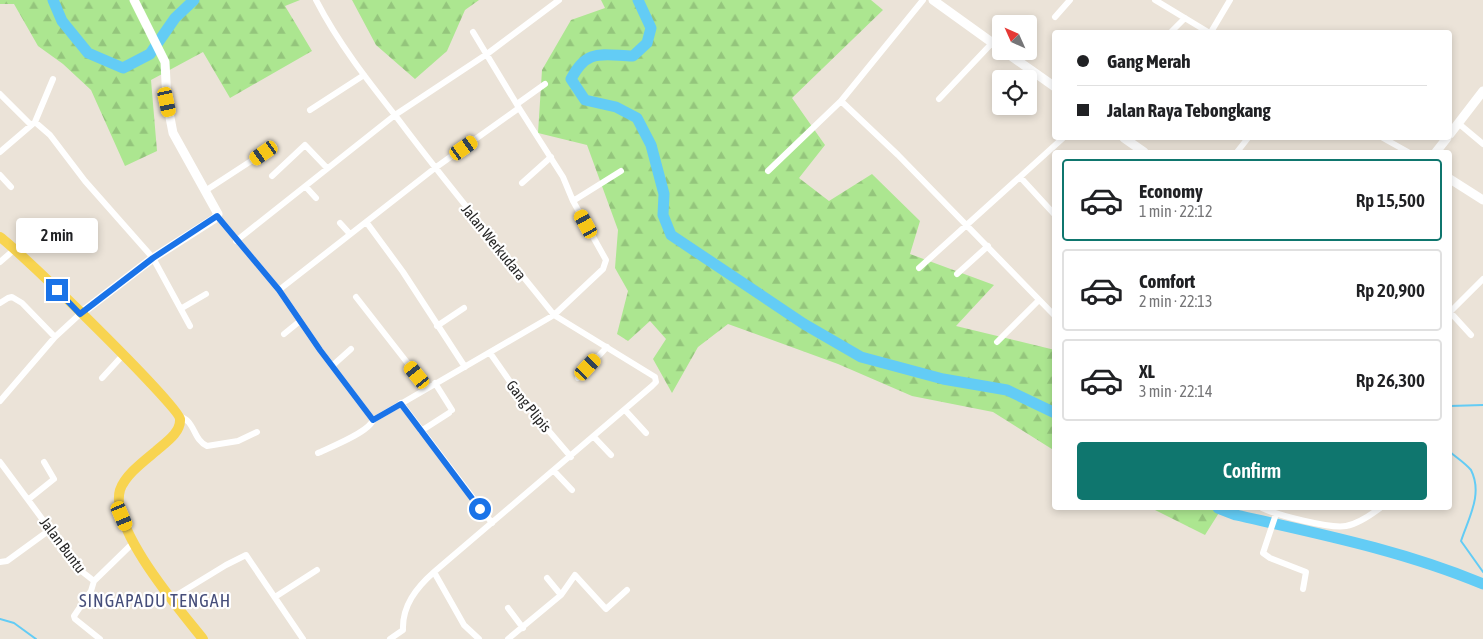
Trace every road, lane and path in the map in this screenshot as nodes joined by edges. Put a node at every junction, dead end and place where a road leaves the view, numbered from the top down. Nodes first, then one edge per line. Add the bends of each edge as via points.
1 (134, 0) edge
2 (316, 0) edge
3 (559, 0) edge
4 (923, 0) edge
5 (933, 0) edge
6 (1070, 0) edge
7 (1155, 0) edge
8 (1230, 0) edge
9 (1055, 17) dead end
10 (1185, 18) junction
11 (1173, 30) edge
12 (1206, 30) edge
13 (1211, 30) edge
14 (473, 32) dead end
15 (992, 42) joint
16 (487, 54) junction
17 (1017, 60) edge
18 (364, 75) junction
19 (53, 79) dead end
20 (545, 84) dead end
21 (1052, 86) edge
22 (1483, 91) edge
23 (0, 94) edge
24 (938, 99) dead end
25 (841, 101) junction
26 (518, 106) junction
27 (310, 110) dead end
28 (395, 115) junction
29 (32, 123) junction
30 (1458, 123) junction
31 (1452, 131) edge
32 (1061, 140) edge
33 (1127, 140) edge
34 (1246, 140) edge
35 (1387, 140) edge
36 (1445, 140) edge
37 (1483, 144) edge
38 (274, 146) dead end
39 (1141, 150) edge
40 (1239, 150) edge
41 (1404, 150) edge
42 (1438, 150) edge
43 (0, 152) edge
44 (552, 157) junction
45 (327, 168) junction
46 (435, 168) junction
47 (768, 171) dead end
48 (621, 172) dead end
49 (0, 175) edge
50 (272, 176) dead end
51 (1021, 178) junction
52 (1452, 180) edge
53 (522, 183) dead end
54 (306, 186) junction
55 (11, 187) dead end
56 (205, 191) junction
57 (316, 198) dead end
58 (1483, 200) edge
59 (573, 201) junction
60 (1052, 212) edge
61 (217, 216) junction
62 (367, 223) junction
63 (340, 224) dead end
64 (968, 226) junction
65 (350, 234) junction
66 (0, 237) edge
67 (236, 241) junction
68 (988, 246) junction
69 (15, 249) junction
70 (153, 258) junction
71 (0, 262) edge
72 (919, 268) dead end
73 (957, 274) dead end
74 (1483, 280) edge
75 (279, 290) junction
76 (206, 294) dead end
77 (356, 297) dead end
78 (1039, 300) junction
79 (0, 303) edge
80 (182, 308) junction
81 (464, 308) dead end
82 (1452, 310) edge
83 (1052, 313) edge
84 (80, 314) junction
85 (1452, 314) edge
86 (554, 315) junction
87 (300, 321) junction
88 (190, 326) dead end
89 (437, 326) junction
90 (284, 334) dead end
91 (1471, 334) dead end
92 (55, 337) junction
93 (997, 342) dead end
94 (607, 347) junction
95 (351, 349) dead end
96 (490, 353) junction
97 (124, 355) junction
98 (332, 366) junction
99 (465, 367) junction
100 (102, 378) dead end
101 (578, 378) dead end
102 (435, 383) junction
103 (427, 388) junction
104 (0, 401) edge
105 (401, 404) junction
106 (625, 410) junction
107 (180, 417) junction
108 (373, 420) junction
109 (421, 431) junction
110 (256, 432) dead end
111 (646, 433) dead end
112 (594, 437) junction
113 (318, 453) dead end
114 (611, 456) dead end
115 (571, 457) junction
116 (0, 462) edge
117 (44, 462) dead end
118 (554, 471) junction
119 (572, 490) dead end
120 (28, 499) junction
121 (1266, 510) edge
122 (1376, 510) edge
123 (1276, 516) junction
124 (492, 523) junction
125 (51, 529) junction
126 (134, 542) junction
127 (1, 564) edge
128 (317, 570) dead end
129 (434, 572) junction
130 (547, 578) dead end
131 (94, 581) junction
132 (1303, 589) dead end
133 (626, 590) dead end
134 (561, 594) junction
135 (274, 597) junction
136 (172, 598) junction
137 (508, 608) dead end
138 (523, 628) junction
139 (100, 639) edge
140 (204, 639) edge
141 (303, 639) edge
142 (390, 639) edge
143 (479, 639) edge
144 (508, 639) edge

1 - 56 main road via 161,53 173,133
2 - 18 street, Jalan Werkudara
3 - 16 street
4 - 25 street
5 - 15 main road
6 - 9 street
7 - 10 street
8 - 13 street
10 - 11 street
10 - 12 street
14 - 16 street
15 - 24 street
16 - 26 street
16 - 28 street
17 - 21 main road
18 - 27 street
18 - 28 street, Jalan Werkudara
19 - 29 street
20 - 26 street
22 - 30 main road
23 - 29 street
25 - 47 street
25 - 64 street
26 - 44 street
26 - 46 street
28 - 45 street
28 - 46 street, Jalan Werkudara
29 - 43 street
29 - 70 street via 50,135 85,181
30 - 31 main road
30 - 37 street
32 - 51 street
33 - 39 main road
34 - 40 street
35 - 41 street
36 - 42 main road
38 - 56 street
44 - 53 street
44 - 59 street
45 - 50 street via 305,145
45 - 54 street
46 - 62 street
46 - 86 street, Jalan Werkudara
48 - 59 street
49 - 55 street
51 - 60 street
51 - 64 street
52 - 58 main road
54 - 57 street
54 - 67 street
56 - 61 main road
59 - 86 street via 606,260 603,269
61 - 67 street
61 - 70 main road
62 - 65 street
62 - 89 street
63 - 65 street
64 - 68 street
64 - 72 street
65 - 75 street
66 - 69 main road
67 - 75 street
68 - 73 street
68 - 78 street
69 - 71 street
69 - 84 main road
70 - 80 street
70 - 84 main road
74 - 82 street
75 - 87 street
76 - 80 street
77 - 103 street
78 - 83 street
78 - 93 street
79 - 92 street via 8,298 17,299
80 - 88 street
81 - 89 street
84 - 92 street
84 - 97 main road
85 - 91 street
86 - 94 street, Jalan Werkudara
86 - 96 street
87 - 90 street
87 - 98 street
89 - 99 street
92 - 104 street
94 - 101 street
94 - 106 street, Jalan Werkudara via 656,379
95 - 98 street
96 - 99 street
96 - 115 street, Gang Plipis via 525,403
97 - 100 street
97 - 107 main road
98 - 108 street
99 - 102 street
102 - 103 street
102 - 109 street via 450,411
103 - 105 street
105 - 108 street
105 - 109 street
106 - 111 street
106 - 112 street
107 - 110 street via 187,420 197,438 207,446 238,441
107 - 126 main road via 175,433 128,478 120,491 120,510
108 - 113 street via 360,432
109 - 124 street
112 - 114 street
112 - 115 street
115 - 118 street
116 - 120 street, Jalan Buntu
117 - 120 street via 54,479
118 - 119 street
118 - 124 street
120 - 125 street, Jalan Buntu
121 - 123 street
122 - 123 street via 1346,526
123 - 132 street via 1263,553 1306,572
124 - 129 street
125 - 127 street
125 - 131 street, Jalan Buntu via 80,570
126 - 131 street, Jalan Buntu
126 - 136 main road via 143,560
128 - 135 street
129 - 142 street via 414,593 406,608 402,632
129 - 143 street via 464,625
130 - 134 street
131 - 139 street via 74,616
133 - 134 street via 605,608 576,574
134 - 138 street
135 - 136 street via 246,555
135 - 141 street
136 - 140 main road
137 - 138 street
138 - 144 street

